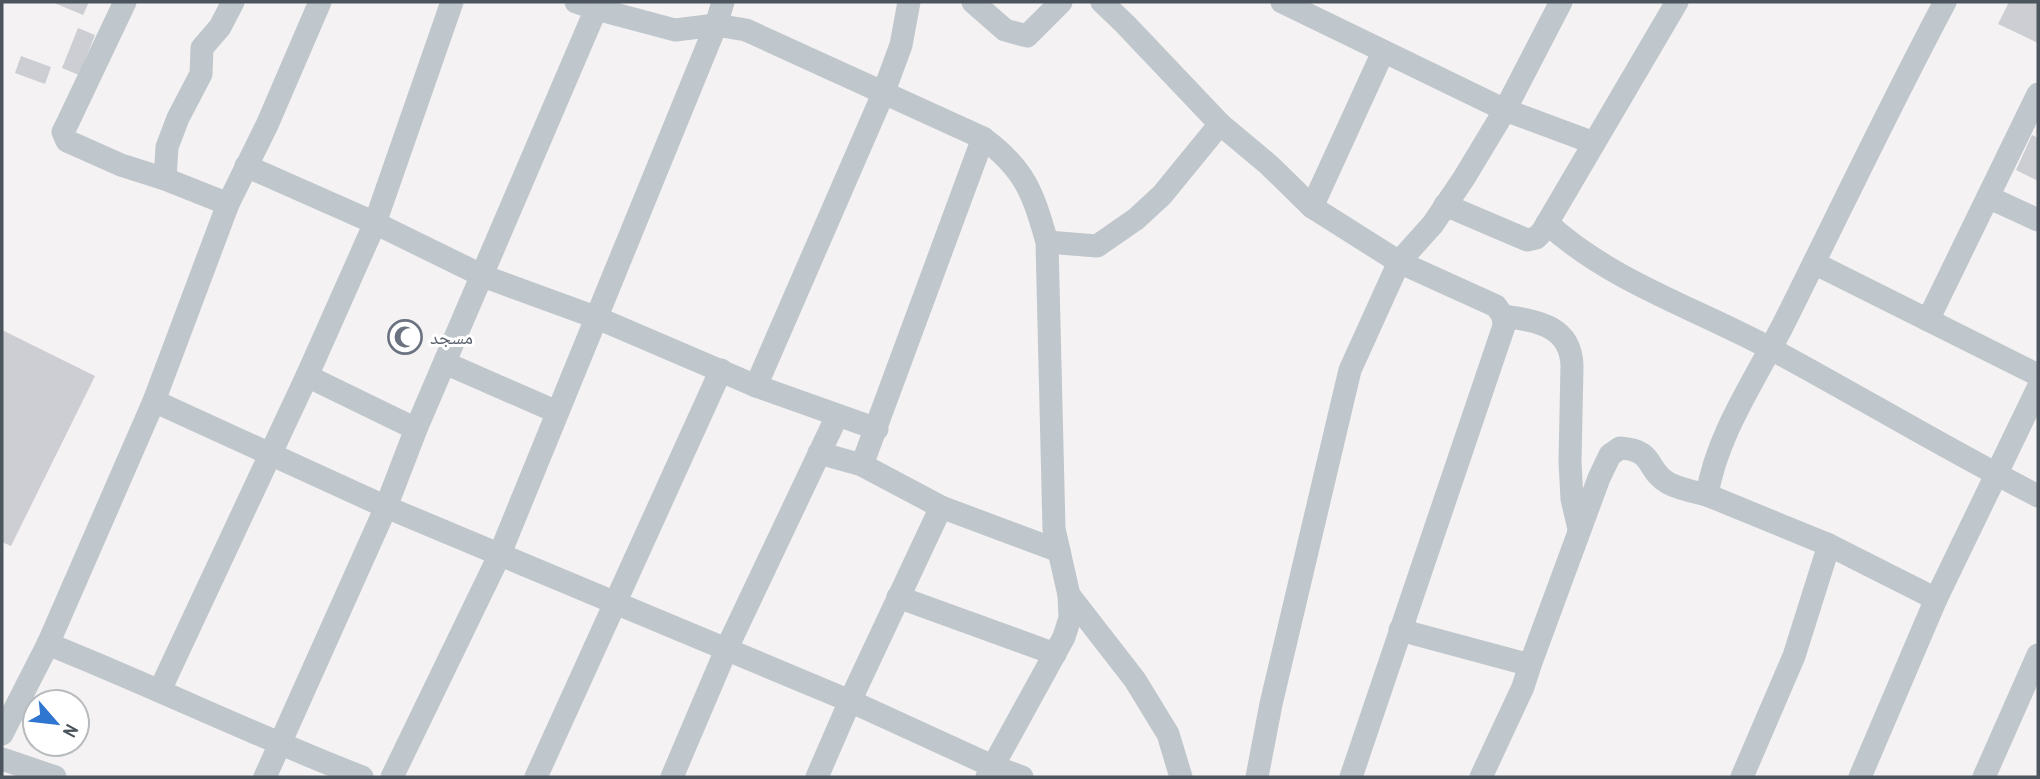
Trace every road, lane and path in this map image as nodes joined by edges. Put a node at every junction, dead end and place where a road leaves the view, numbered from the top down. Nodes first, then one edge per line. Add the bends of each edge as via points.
1 (125, 2) edge
2 (233, 2) edge
3 (320, 2) edge
4 (452, 2) edge
5 (723, 2) edge
6 (909, 2) edge
7 (973, 2) edge
8 (1061, 2) edge
9 (1102, 2) edge
10 (1282, 2) edge
11 (1561, 2) edge
12 (1677, 2) edge
13 (1934, 5) edge
14 (586, 6) edge
15 (716, 25) junction
16 (1383, 52) junction
17 (883, 94) junction
18 (2038, 94) edge
19 (1505, 110) junction
20 (1220, 124) junction
21 (982, 138) junction
22 (1594, 143) junction
23 (246, 166) junction
24 (165, 179) junction
25 (1988, 197) junction
26 (228, 204) junction
27 (1446, 205) junction
28 (1312, 207) junction
29 (2038, 220) edge
30 (375, 223) junction
31 (1547, 223) junction
32 (1047, 242) junction
33 (1398, 262) junction
34 (1814, 263) junction
35 (483, 276) junction
36 (1503, 316) junction
37 (595, 317) junction
38 (1928, 320) junction
39 (1771, 349) junction
40 (446, 363) junction
41 (721, 370) junction
42 (2038, 375) edge
43 (307, 376) junction
44 (756, 386) junction
45 (2038, 388) edge
46 (154, 401) junction
47 (556, 412) junction
48 (837, 416) junction
49 (416, 429) junction
50 (877, 429) junction
51 (819, 453) junction
52 (270, 454) junction
53 (862, 465) junction
54 (1996, 474) junction
55 (1707, 495) junction
56 (2038, 496) edge
57 (386, 507) junction
58 (941, 507) junction
59 (1579, 531) junction
60 (1829, 545) junction
61 (1059, 551) junction
62 (499, 556) junction
63 (1069, 595) junction
64 (898, 597) junction
65 (1936, 599) junction
66 (614, 604) junction
67 (1400, 631) junction
68 (48, 644) junction
69 (726, 650) junction
70 (1055, 654) junction
71 (2038, 655) edge
72 (1530, 666) junction
73 (160, 690) junction
74 (9, 699) edge
75 (849, 701) junction
76 (2, 734) edge
77 (279, 745) junction
78 (2, 759) edge
79 (2, 766) edge
80 (989, 771) edge
81 (5, 777) edge
82 (55, 777) edge
83 (265, 777) edge
84 (362, 777) edge
85 (393, 777) edge
86 (536, 777) edge
87 (672, 777) edge
88 (817, 777) edge
89 (1022, 777) edge
90 (1181, 777) edge
91 (1257, 777) edge
92 (1351, 777) edge
93 (1482, 777) edge
94 (1742, 777) edge
95 (1860, 777) edge
96 (1984, 777) edge

1 - 24 street via 63,132 67,141 77,146
2 - 24 street via 202,48 201,74 167,147
3 - 23 street
4 - 30 street
5 - 15 street
6 - 17 street via 901,45
7 - 8 street via 1005,30 1027,36
9 - 20 street
10 - 16 street
11 - 19 street
12 - 22 street
13 - 34 street
14 - 15 street via 675,30
14 - 35 street
15 - 17 street via 746,30
15 - 37 street
16 - 19 street
16 - 28 street
17 - 21 street
17 - 44 street
18 - 25 street
19 - 22 street
19 - 27 street
20 - 28 street
20 - 32 street via 1162,195 1097,246
21 - 32 street via 1007,156 1034,197
21 - 50 street
22 - 31 street
23 - 26 street
23 - 30 street
24 - 26 street
25 - 29 street
25 - 38 street
26 - 46 street
27 - 31 street via 1527,240 1535,238
27 - 33 street
28 - 33 street
30 - 35 street
30 - 43 street
31 - 39 street via 1590,256 1650,290
32 - 61 street via 1054,529
33 - 36 street via 1496,306
33 - 91 street via 1350,370
34 - 38 street
34 - 39 street
35 - 37 street
35 - 40 street
36 - 59 street via 1542,324 1559,333 1569,348 1571,478
36 - 67 street via 1504,327
37 - 41 street
37 - 47 street
38 - 42 street
39 - 54 street
39 - 55 street via 1718,450
40 - 47 street
40 - 49 street
41 - 44 street
41 - 66 street
43 - 49 street
43 - 52 street
44 - 48 street
45 - 54 street
46 - 52 street
46 - 68 street
47 - 62 street
48 - 50 street
48 - 51 street
49 - 57 street
50 - 53 street
51 - 53 street
51 - 69 street
52 - 57 street
52 - 73 street
53 - 58 street
54 - 56 street
54 - 65 street
55 - 59 street via 1668,483 1649,458 1635,449 1620,448 1610,455
55 - 60 street
57 - 62 street
57 - 77 street
58 - 61 street
58 - 64 street
59 - 72 street
60 - 65 street
60 - 94 street via 1794,656
61 - 63 street
62 - 66 street
62 - 85 street
63 - 70 street via 1070,618
63 - 90 street via 1141,689 1168,734
64 - 70 street
64 - 75 street
65 - 95 street
66 - 69 street
66 - 86 street
67 - 72 street
67 - 92 street
68 - 73 street
68 - 74 street
69 - 75 street
69 - 87 street
70 - 80 street
71 - 96 street
72 - 93 street
73 - 77 street
74 - 76 street
75 - 80 street
75 - 88 street
77 - 83 street
77 - 84 street
78 - 82 street
79 - 81 street
80 - 89 street

